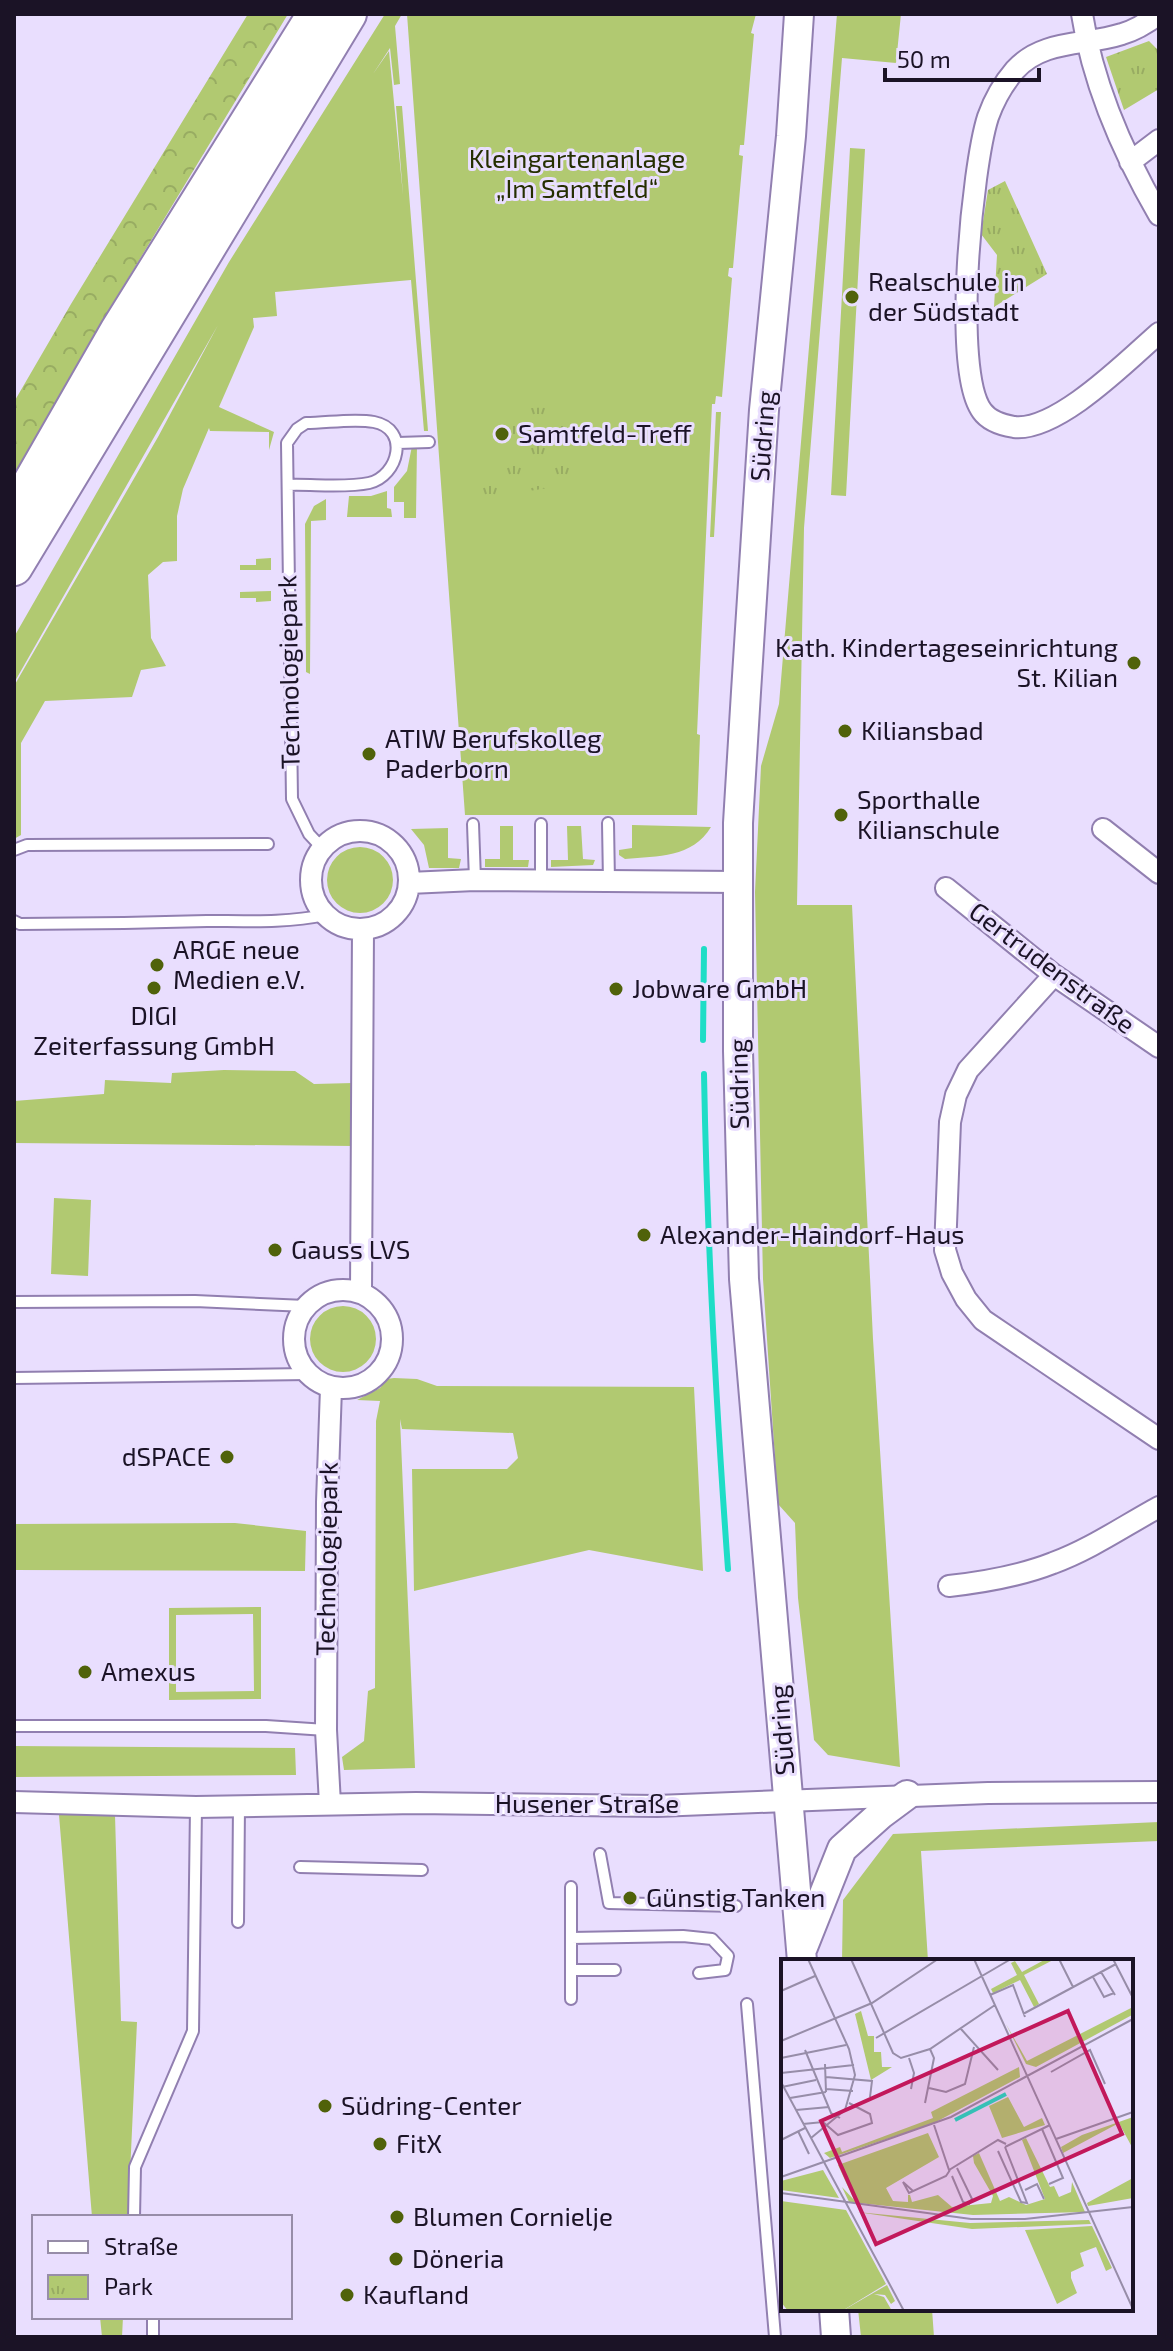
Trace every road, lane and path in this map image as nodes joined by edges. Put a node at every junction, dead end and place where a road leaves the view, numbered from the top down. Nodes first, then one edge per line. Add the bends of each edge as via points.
1 (316, 14) edge
2 (348, 14) edge
3 (799, 14) edge
4 (1082, 14) edge
5 (1159, 14) edge
6 (1086, 42) junction
7 (1159, 140) edge
8 (1130, 162) junction
9 (1159, 215) edge
10 (1159, 333) edge
11 (429, 442) dead end
12 (398, 443) junction
13 (288, 485) junction
14 (14, 513) edge
15 (14, 567) edge
16 (608, 823) dead end
17 (473, 824) dead end
18 (541, 824) dead end
19 (1103, 829) dead end
20 (268, 844) dead end
21 (323, 849) junction
22 (14, 850) edge
23 (1159, 873) edge
24 (475, 880) junction
25 (541, 881) junction
26 (609, 882) junction
27 (738, 882) junction
28 (409, 883) junction
29 (946, 888) dead end
30 (325, 915) junction
31 (14, 921) edge
32 (363, 929) junction
33 (1054, 975) junction
34 (1159, 1047) edge
35 (361, 1293) junction
36 (14, 1302) edge
37 (306, 1306) junction
38 (308, 1374) junction
39 (14, 1378) edge
40 (331, 1388) junction
41 (1159, 1439) edge
42 (1159, 1507) edge
43 (949, 1586) dead end
44 (14, 1726) edge
45 (326, 1730) junction
46 (1159, 1792) edge
47 (907, 1795) junction
48 (14, 1802) edge
49 (787, 1802) junction
50 (330, 1804) junction
51 (239, 1805) junction
52 (196, 1807) junction
53 (600, 1854) dead end
54 (300, 1867) dead end
55 (422, 1870) dead end
56 (571, 1887) dead end
57 (736, 1906) dead end
58 (238, 1922) dead end
59 (571, 1938) junction
60 (802, 1956) edge
61 (571, 1970) junction
62 (615, 1970) dead end
63 (699, 1973) dead end
64 (571, 1999) dead end
65 (747, 2004) dead end
66 (134, 2215) edge
67 (834, 2311) edge
68 (775, 2337) edge
69 (836, 2337) edge

1 - 14 highway via 119,330
2 - 15 highway
3 - 27 main road, Südring via 764,410
4 - 6 street
5 - 6 street via 1138,28
6 - 8 street
6 - 10 street via 1032,54 999,90 988,117 969,246 967,317 977,402 995,422 1031,426 1075,403
7 - 8 street
8 - 9 street
11 - 12 lane
12 - 13 lane via 391,468 368,483
12 - 13 lane, Technologiepark via 390,430 373,422 306,423 287,443
13 - 21 lane, Technologiepark via 292,799
16 - 26 lane
17 - 24 lane
18 - 25 lane
19 - 23 street
20 - 22 lane via 27,845
21 - 28 street via 348,833 374,833 404,858
21 - 30 street via 311,880
24 - 25 street
24 - 28 street
25 - 26 street
26 - 27 street
27 - 49 main road, Südring via 744,1279
28 - 32 street via 394,916
29 - 33 street, Gertrudenstraße
30 - 31 lane via 171,922
30 - 32 street
32 - 35 street
33 - 34 street, Gertrudenstraße
33 - 41 street via 968,1070 956,1095 948,1147 945,1250 966,1299 983,1320
35 - 37 street via 344,1289 323,1294
35 - 40 street via 378,1304 389,1321 390,1354 382,1369 360,1386
36 - 37 lane
37 - 38 street via 297,1321 294,1346
38 - 39 lane
38 - 40 street
40 - 45 street, Technologiepark
42 - 43 street via 1052,1564
44 - 45 lane
45 - 50 street, Technologiepark
46 - 47 street, Husener Straße
47 - 49 street, Husener Straße
47 - 60 main road via 842,1849
48 - 52 street, Husener Straße
49 - 50 street, Husener Straße
49 - 60 main road, Südring
50 - 51 street, Husener Straße
51 - 52 street, Husener Straße
51 - 58 lane
52 - 66 lane via 193,2031 135,2167
53 - 57 lane via 609,1903
54 - 55 lane
56 - 59 lane
59 - 61 lane
59 - 63 lane via 712,1939 728,1956 725,1970
61 - 62 lane
61 - 64 lane
65 - 68 lane
67 - 69 main road

